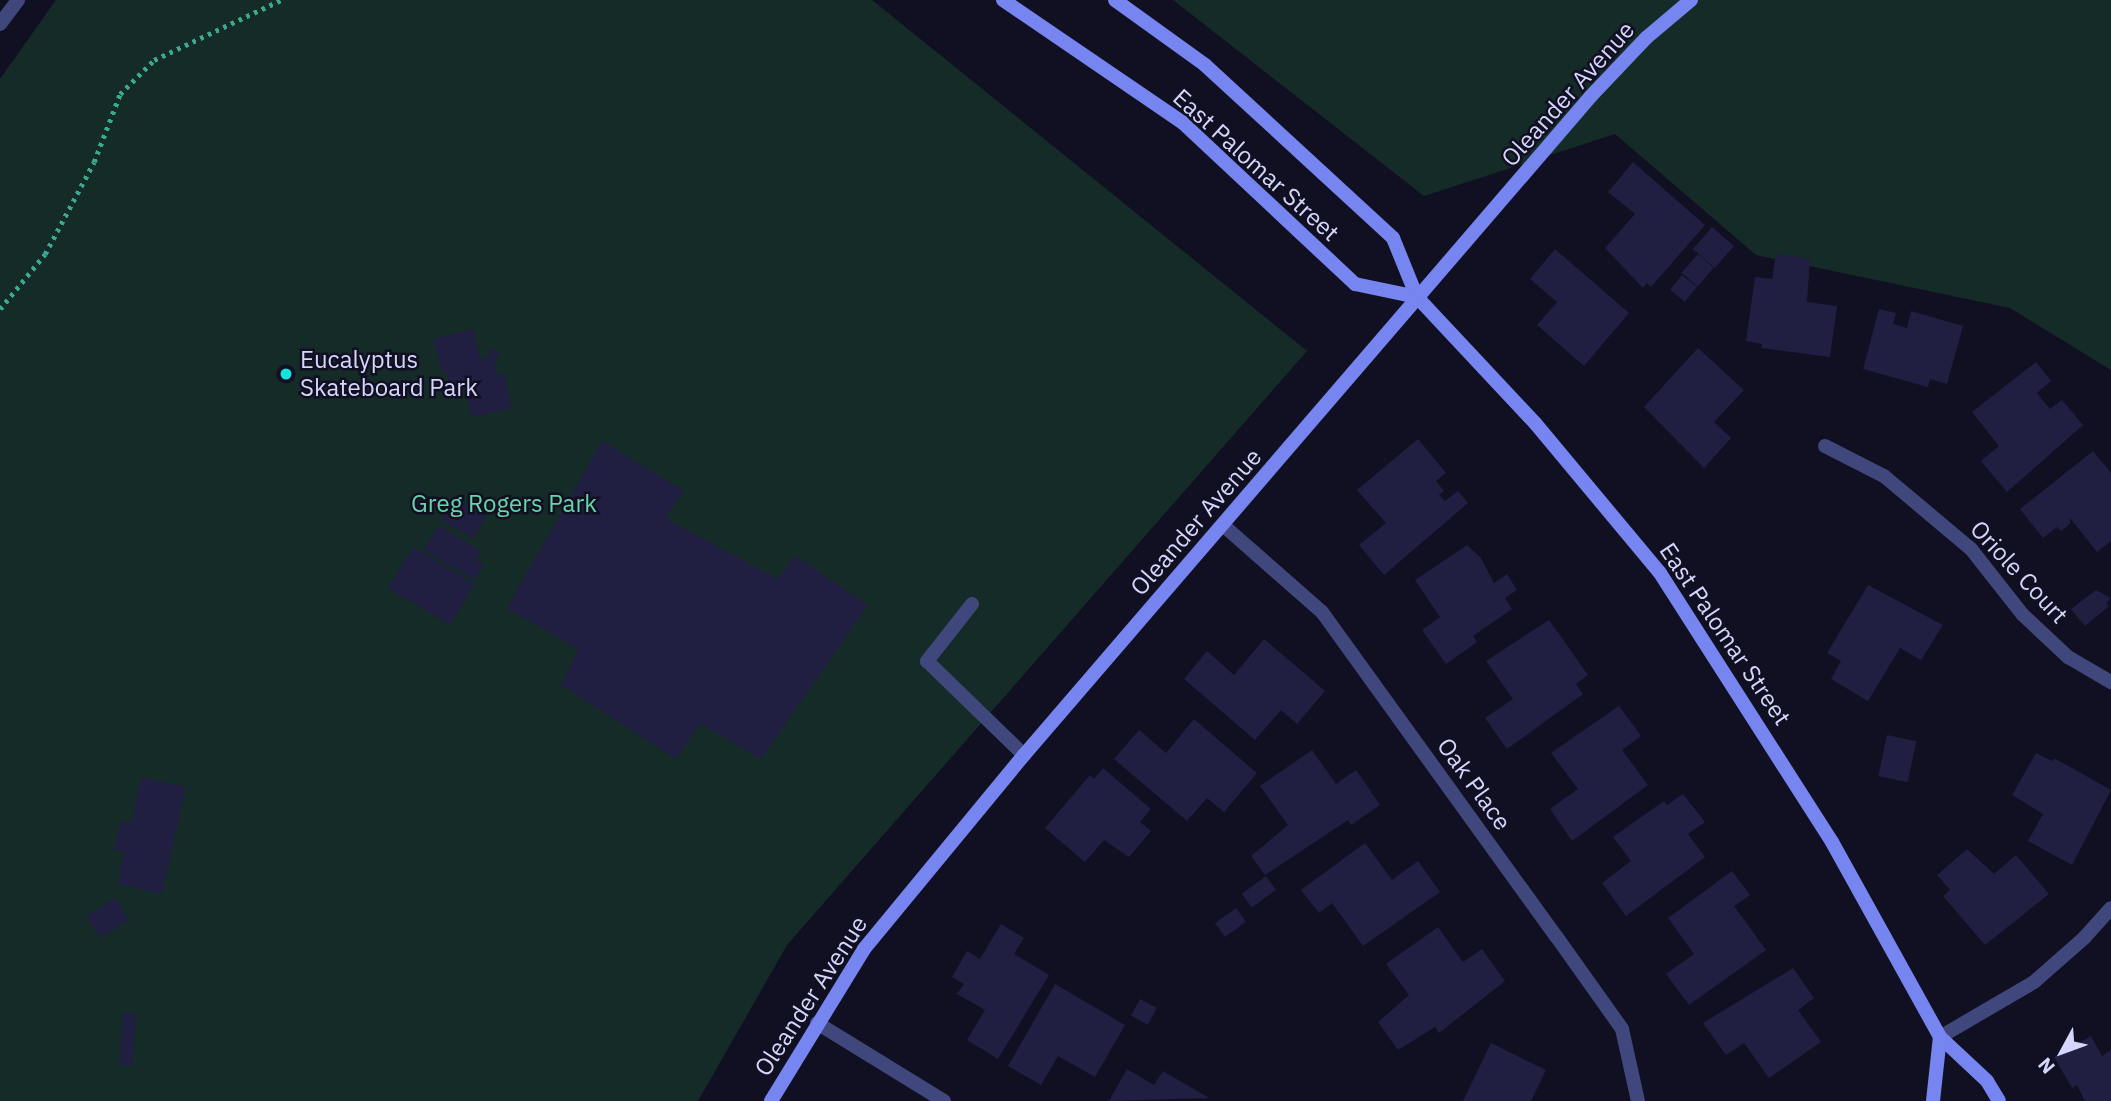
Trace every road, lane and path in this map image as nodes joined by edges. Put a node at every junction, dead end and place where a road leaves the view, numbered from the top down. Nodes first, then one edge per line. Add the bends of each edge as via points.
1 (18, 0) edge
2 (281, 0) edge
3 (1003, 0) edge
4 (1115, 0) edge
5 (1690, 0) edge
6 (0, 24) edge
7 (1417, 297) junction
8 (0, 309) edge
9 (1825, 446) dead end
10 (1224, 526) junction
11 (972, 604) dead end
12 (2111, 682) edge
13 (1024, 755) junction
14 (2111, 908) edge
15 (817, 1023) junction
16 (1940, 1037) junction
17 (771, 1101) edge
18 (944, 1101) edge
19 (1638, 1101) edge
20 (1933, 1101) edge
21 (1999, 1101) edge

1 - 6 street
2 - 8 path via 154,60 120,94 94,162 45,254
3 - 7 main road, East Palomar Street via 1182,123 1354,284
4 - 7 main road, East Palomar Street via 1205,65 1393,238
5 - 7 main road, Oleander Avenue via 1591,96
7 - 10 main road, Oleander Avenue
7 - 16 main road, East Palomar Street via 1535,424 1660,573 1832,842
9 - 12 street, Oriole Court via 1884,476 1971,549 2023,615 2068,657
10 - 13 main road, Oleander Avenue
10 - 19 street, Oak Place via 1322,612 1563,946 1622,1029
11 - 13 street via 927,661
13 - 15 main road, Oleander Avenue via 864,949
14 - 16 street via 2034,982
15 - 17 main road, Oleander Avenue
15 - 18 street
16 - 20 main road
16 - 21 main road, East Palomar Street via 1987,1081

